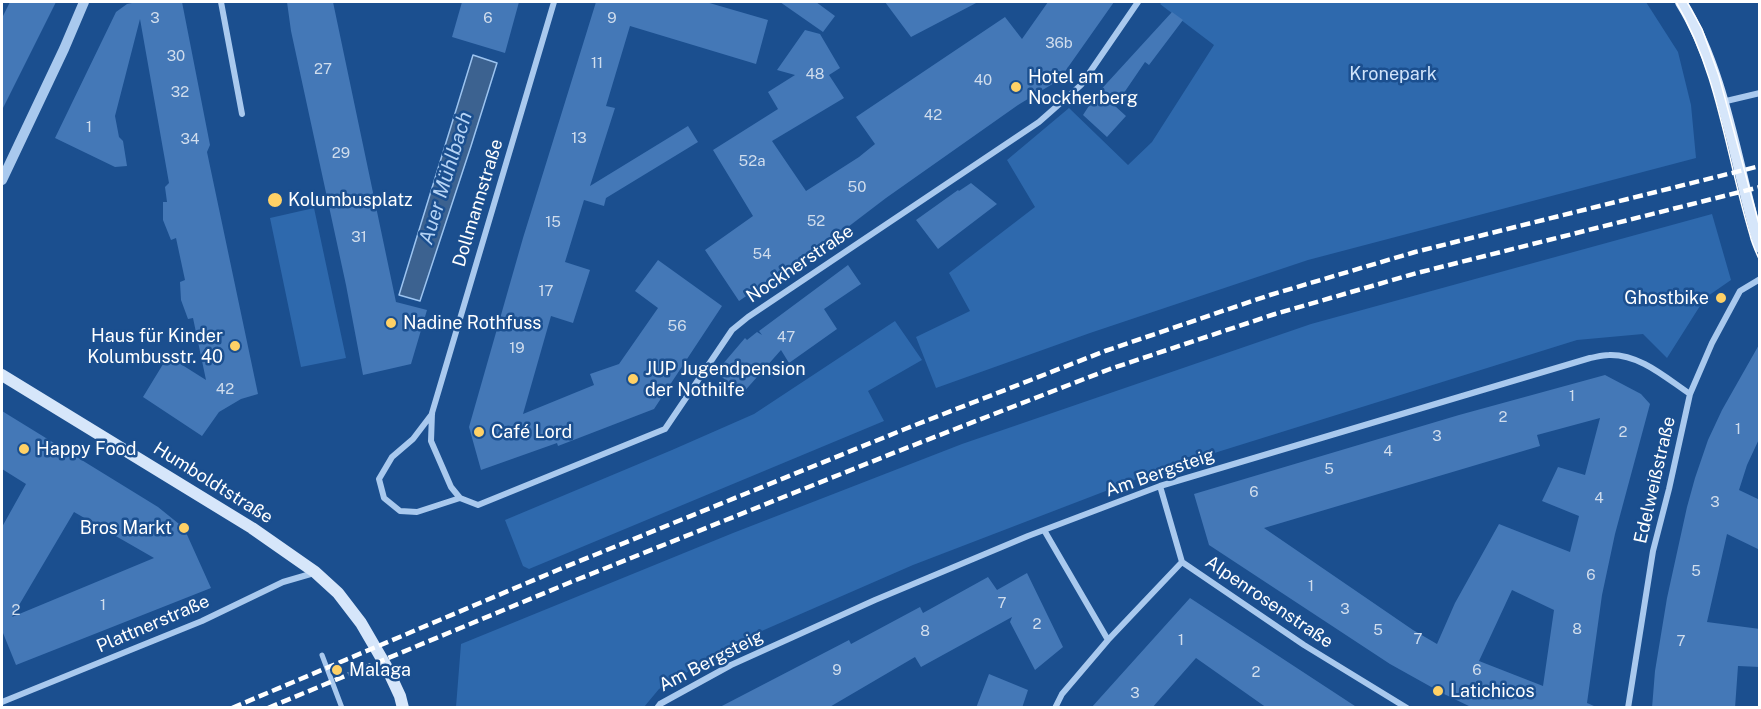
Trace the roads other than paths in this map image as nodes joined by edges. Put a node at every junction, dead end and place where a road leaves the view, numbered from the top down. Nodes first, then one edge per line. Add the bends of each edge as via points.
1 (84, 2) edge
2 (221, 2) edge
3 (554, 2) edge
4 (1138, 2) edge
5 (1681, 2) edge
6 (1760, 93) edge
7 (1722, 102) junction
8 (242, 114) dead end
9 (2, 180) edge
10 (1760, 247) edge
11 (1760, 279) edge
12 (2, 375) edge
13 (1690, 394) junction
14 (432, 413) junction
15 (1160, 486) junction
16 (460, 498) junction
17 (1044, 530) junction
18 (1182, 562) junction
19 (315, 572) junction
20 (1108, 640) junction
21 (322, 655) dead end
22 (2, 702) edge
23 (342, 708) edge
24 (403, 708) edge
25 (657, 708) edge
26 (1055, 708) edge
27 (1407, 708) edge
28 (1628, 708) edge

1 - 9 street
2 - 8 street
3 - 14 street, Dollmannstraße
4 - 16 street, Nockherstraße via 1080,85 1039,122 732,330 665,429 478,505
5 - 7 main road via 1697,31
6 - 7 street
7 - 10 main road
11 - 13 street, Edelweißstraße via 1740,291
12 - 19 main road, Humboldtstraße via 252,528
13 - 15 street, Am Bergsteig via 1632,358 1590,358
13 - 28 street, Edelweißstraße via 1653,551
14 - 16 street, Dollmannstraße via 431,441 451,487
14 - 16 street, Dollmannstraße via 413,439 392,457 379,478 384,498 400,511 417,512
15 - 17 street, Am Bergsteig
15 - 18 street, Alpenrosenstraße
17 - 20 street
17 - 25 street, Am Bergsteig via 731,664
18 - 20 street
18 - 27 street, Alpenrosenstraße via 1304,645
19 - 22 street, Plattnerstraße via 283,582 202,621
19 - 24 main road, Humboldtstraße via 338,593 361,623 379,652
20 - 26 street via 1062,694
21 - 23 street

